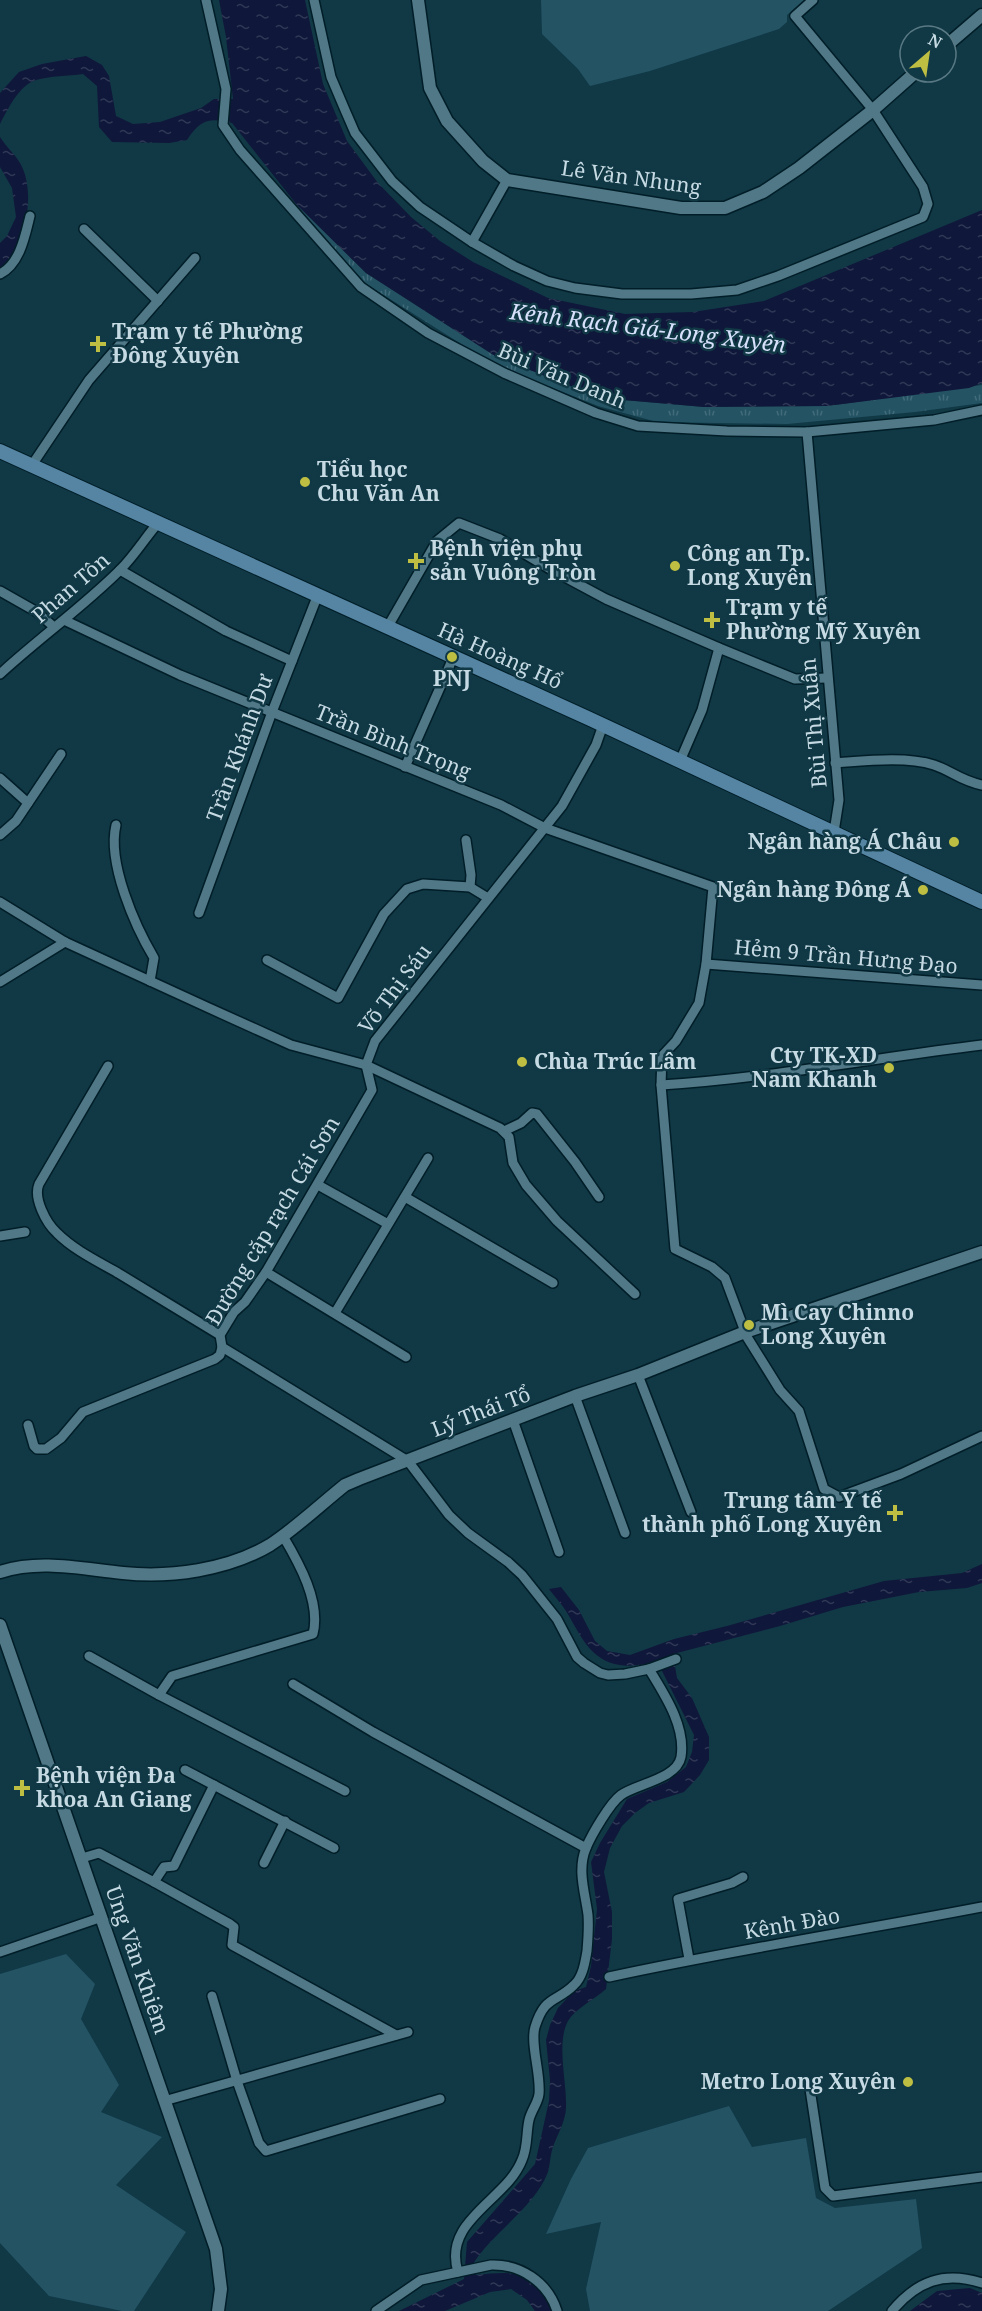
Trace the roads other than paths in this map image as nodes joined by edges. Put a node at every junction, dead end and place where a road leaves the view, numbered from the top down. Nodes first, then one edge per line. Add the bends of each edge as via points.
1 (206, 0) edge
2 (314, 0) edge
3 (418, 0) edge
4 (813, 0) edge
5 (982, 15) edge
6 (958, 36) edge
7 (902, 84) edge
8 (873, 110) junction
9 (507, 180) junction
10 (30, 216) dead end
11 (84, 230) dead end
12 (472, 242) junction
13 (195, 258) dead end
14 (0, 274) edge
15 (158, 301) junction
16 (982, 410) edge
17 (807, 432) junction
18 (0, 451) edge
19 (32, 465) junction
20 (159, 523) junction
21 (120, 570) junction
22 (0, 591) edge
23 (317, 597) junction
24 (64, 620) junction
25 (54, 627) junction
26 (387, 628) junction
27 (719, 648) junction
28 (453, 658) junction
29 (292, 660) junction
30 (0, 674) edge
31 (828, 678) junction
32 (272, 712) junction
33 (603, 725) junction
34 (61, 754) dead end
35 (680, 761) junction
36 (835, 763) junction
37 (405, 767) junction
38 (0, 778) edge
39 (982, 785) edge
40 (28, 803) junction
41 (116, 825) dead end
42 (545, 828) junction
43 (834, 832) junction
44 (0, 835) edge
45 (466, 840) dead end
46 (470, 887) junction
47 (488, 898) junction
48 (0, 902) edge
49 (982, 902) edge
50 (199, 913) dead end
51 (65, 942) junction
52 (267, 960) dead end
53 (706, 964) junction
54 (150, 981) junction
55 (0, 982) edge
56 (982, 985) edge
57 (982, 1045) edge
58 (366, 1065) junction
59 (108, 1066) dead end
60 (661, 1085) junction
61 (504, 1131) junction
62 (428, 1158) dead end
63 (318, 1185) junction
64 (405, 1197) junction
65 (599, 1197) dead end
66 (388, 1224) junction
67 (25, 1232) dead end
68 (0, 1236) edge
69 (982, 1252) edge
70 (266, 1272) junction
71 (554, 1283) dead end
72 (634, 1294) dead end
73 (335, 1313) junction
74 (745, 1332) junction
75 (220, 1335) junction
76 (222, 1347) junction
77 (406, 1357) dead end
78 (638, 1375) junction
79 (575, 1396) junction
80 (513, 1420) junction
81 (27, 1425) dead end
82 (982, 1436) edge
83 (408, 1461) junction
84 (691, 1512) dead end
85 (625, 1533) dead end
86 (283, 1536) junction
87 (559, 1552) dead end
88 (0, 1572) edge
89 (0, 1625) edge
90 (89, 1656) dead end
91 (676, 1659) dead end
92 (652, 1668) junction
93 (293, 1684) dead end
94 (159, 1695) junction
95 (185, 1770) dead end
96 (214, 1785) junction
97 (345, 1791) dead end
98 (285, 1821) junction
99 (334, 1848) dead end
100 (586, 1848) junction
101 (82, 1858) junction
102 (264, 1863) dead end
103 (743, 1877) dead end
104 (154, 1882) junction
105 (982, 1907) edge
106 (102, 1917) junction
107 (0, 1952) edge
108 (689, 1959) junction
109 (609, 1977) dead end
110 (212, 1996) dead end
111 (408, 2032) dead end
112 (396, 2035) junction
113 (237, 2081) junction
114 (810, 2089) dead end
115 (440, 2099) dead end
116 (164, 2101) junction
117 (982, 2177) edge
118 (459, 2272) junction
119 (982, 2283) edge
120 (218, 2311) edge
121 (376, 2311) edge
122 (557, 2311) edge
123 (892, 2311) edge

1 - 17 street, Bùi Văn Danh via 226,89 223,125 240,150 362,287 428,333 596,413 638,426
2 - 12 street via 331,77 355,133 392,181 420,207
3 - 9 street via 430,88 447,121
4 - 8 street via 795,16
5 - 6 street
7 - 8 street, Lê Văn Nhung
8 - 9 street, Lê Văn Nhung via 763,192 725,208 681,208
8 - 12 street via 922,187 928,204 923,217 737,290 622,294 575,288 513,266
9 - 12 street
10 - 14 street via 16,258
11 - 15 street
13 - 15 street
15 - 19 street via 89,380
16 - 17 street, Bùi Văn Danh via 934,420
17 - 31 street, Bùi Thị Xuân
18 - 19 main road, Hà Hoàng Hổ
19 - 20 main road, Hà Hoàng Hổ
20 - 21 street, Phan Tôn
20 - 23 main road, Hà Hoàng Hổ
21 - 24 street, Phan Tôn
21 - 29 street via 226,632
22 - 25 street
23 - 26 main road, Hà Hoàng Hổ
23 - 29 street, Trần Khánh Dư
24 - 25 street, Phan Tôn
24 - 32 street, Trần Bình Trọng via 180,675
25 - 30 street, Phan Tôn
26 - 27 street via 437,541 459,523 500,539 606,599
26 - 28 main road, Hà Hoàng Hổ
27 - 31 street via 795,679
27 - 35 street via 702,710
28 - 33 main road, Hà Hoàng Hổ
28 - 37 street
29 - 32 street, Trần Khánh Dư
31 - 36 street, Bùi Thị Xuân
32 - 37 street, Trần Bình Trọng
32 - 50 street, Trần Khánh Dư
33 - 35 main road, Hà Hoàng Hổ
33 - 42 street, Võ Thị Sáu via 562,806
34 - 40 street
35 - 43 main road, Hà Hoàng Hổ
36 - 39 street via 888,759 934,765 966,782
36 - 43 street, Bùi Thị Xuân via 839,800
37 - 42 street, Trần Bình Trọng via 501,805
38 - 40 street
40 - 44 street
41 - 54 street via 113,848 119,873 138,930 154,958
42 - 47 street, Võ Thị Sáu
42 - 53 street, Trần Bình Trọng via 714,887
43 - 49 main road, Hà Hoàng Hổ
45 - 46 street
46 - 47 street
46 - 52 street via 423,884 407,889 384,914 338,998
47 - 58 street, Võ Thị Sáu via 375,1041
48 - 51 street, Võ Thị Sáu
51 - 54 street, Võ Thị Sáu
51 - 55 street
53 - 56 street, Hẻm 9 Trần Hưng Đạo
53 - 60 street via 699,1003 662,1056
54 - 58 street, Võ Thị Sáu via 291,1045
57 - 60 street via 843,1066
58 - 61 street
58 - 63 street, Đường cặp rạch Cái Sơn via 372,1090
59 - 75 street via 39,1184 39,1202 60,1236
60 - 74 street via 675,1249 725,1278
61 - 65 street via 532,1113 537,1114
61 - 72 street via 509,1137 513,1163 526,1185 557,1221
62 - 64 street
63 - 66 street
63 - 70 street, Đường cặp rạch Cái Sơn
64 - 66 street
64 - 71 street
66 - 73 street
67 - 68 street
69 - 74 street, Lý Thái Tổ
70 - 73 street
70 - 75 street, Đường cặp rạch Cái Sơn
73 - 77 street
74 - 78 street, Lý Thái Tổ
74 - 82 street via 780,1390 799,1411 824,1489 839,1497 901,1474
75 - 76 street, Đường cặp rạch Cái Sơn
76 - 81 street via 215,1359 82,1412 61,1438 46,1449 34,1446
76 - 83 street, Đường cặp rạch Cái Sơn
78 - 79 street, Lý Thái Tổ
78 - 84 street
79 - 80 street, Lý Thái Tổ
79 - 85 street
80 - 83 street, Lý Thái Tổ
80 - 87 street
83 - 86 street, Lý Thái Tổ via 345,1485
83 - 92 street, Đường cặp rạch Cái Sơn via 455,1521 522,1575 584,1663 608,1675
86 - 88 street, Lý Thái Tổ via 254,1553 215,1566 171,1574 31,1565
86 - 94 street via 302,1568 316,1620 313,1634 172,1676
89 - 101 street, Ung Văn Khiêm
90 - 94 street
91 - 92 street, Đường cặp rạch Cái Sơn
92 - 100 street via 677,1723 681,1758 674,1768 650,1783 622,1794
93 - 100 street
94 - 97 street
95 - 96 street
96 - 98 street
96 - 104 street via 174,1866 164,1867
98 - 99 street
98 - 102 street
100 - 118 street via 582,1883 588,1932 583,1968 575,1985 547,2004 540,2014 533,2037 539,2095 529,2120 525,2151 518,2168 462,2230 453,2257
101 - 104 street via 99,1853
101 - 106 street, Ung Văn Khiêm
103 - 108 street via 678,1899
104 - 112 street via 230,1924 234,1928 232,1945
105 - 108 street, Kênh Đào
106 - 107 street
106 - 116 street, Ung Văn Khiêm
108 - 109 street, Kênh Đào
110 - 113 street
111 - 112 street
112 - 113 street
113 - 115 street via 259,2143 266,2151
113 - 116 street
114 - 117 street via 825,2188 833,2196
116 - 120 street, Ung Văn Khiêm via 216,2249 221,2289
118 - 121 street via 421,2280
118 - 122 street via 501,2265 521,2270 543,2287
119 - 123 street via 963,2277 943,2277 910,2293

